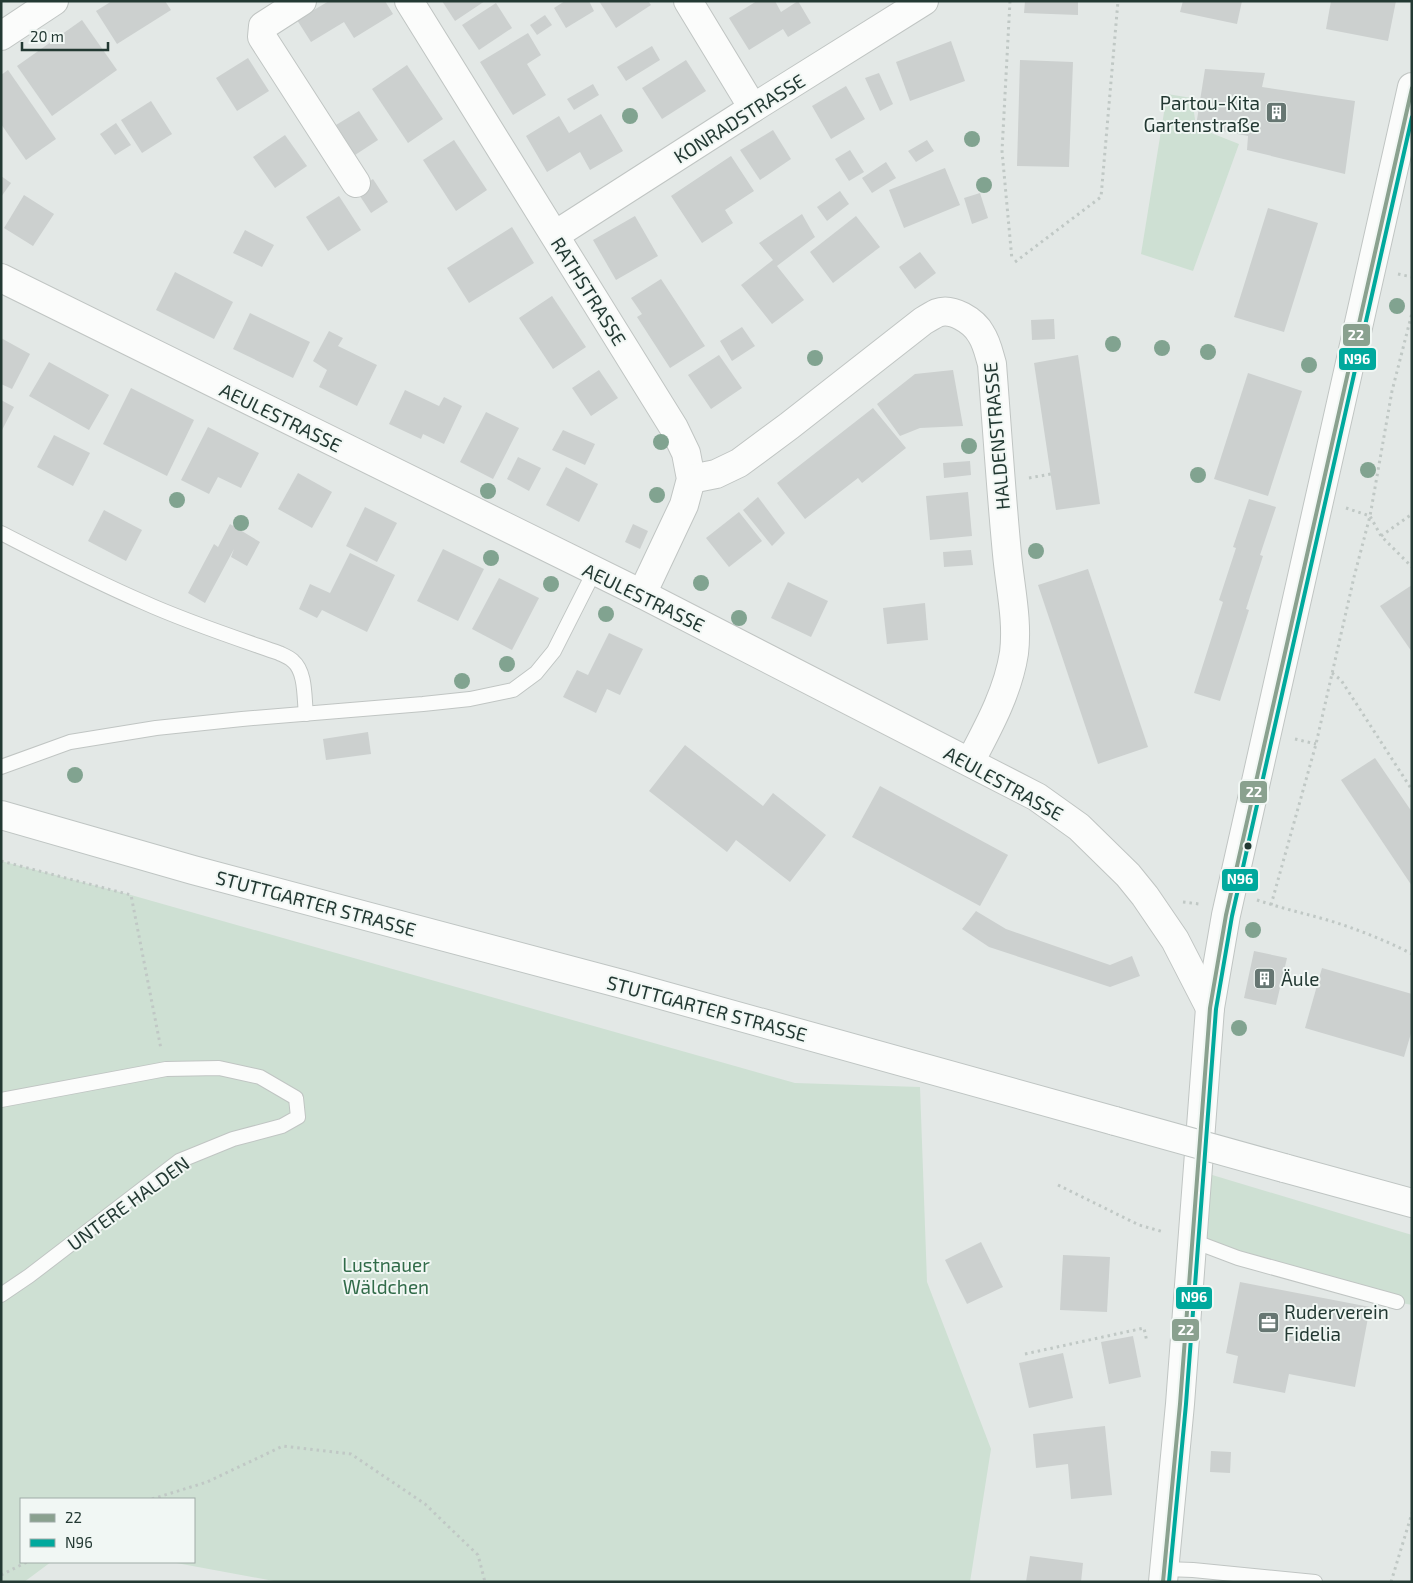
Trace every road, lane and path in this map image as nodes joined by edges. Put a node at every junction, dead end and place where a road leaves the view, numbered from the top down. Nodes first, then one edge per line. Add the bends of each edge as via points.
1 (54, 1) edge
2 (302, 1) edge
3 (409, 1) edge
4 (688, 1) edge
5 (924, 1) edge
6 (1010, 1) edge
7 (1118, 1) edge
8 (1, 36) edge
9 (1412, 87) edge
10 (753, 108) junction
11 (356, 183) dead end
12 (555, 235) junction
13 (1, 278) edge
14 (1412, 313) edge
15 (691, 479) junction
16 (1412, 514) edge
17 (1370, 516) junction
18 (1, 533) edge
19 (1381, 536) junction
20 (1412, 567) edge
21 (594, 572) junction
22 (642, 594) junction
23 (1332, 673) junction
24 (306, 714) junction
25 (970, 762) junction
26 (1, 767) edge
27 (1412, 790) edge
28 (1, 815) edge
29 (1, 861) edge
30 (1230, 891) junction
31 (1271, 905) junction
32 (1412, 954) edge
33 (1210, 1008) junction
34 (166, 1070) junction
35 (1, 1100) edge
36 (1058, 1185) dead end
37 (1412, 1203) edge
38 (1193, 1241) junction
39 (1, 1295) edge
40 (1397, 1302) dead end
41 (1148, 1342) dead end
42 (1025, 1354) dead end
43 (155, 1498) edge
44 (1412, 1514) edge
45 (25, 1563) edge
46 (1, 1575) edge
47 (1164, 1576) edge
48 (485, 1582) edge
49 (1315, 1582) edge
50 (1391, 1582) edge

1 - 8 street
2 - 11 street via 263,26 262,37
3 - 12 street, RATHSTRASSE
4 - 10 street
5 - 10 street, KONRADSTRASSE
6 - 7 path via 1002,151 1013,261 1101,197
9 - 30 street
10 - 12 street, KONRADSTRASSE
12 - 15 street, RATHSTRASSE via 674,428 686,453
13 - 21 street, AEULESTRASSE
14 - 17 path via 1392,391
15 - 22 street, RATHSTRASSE via 684,505
15 - 25 street, HALDENSTRASSE via 716,474 739,463 923,320 939,312 954,312 981,333 992,364 1015,632 1007,682 996,712
16 - 19 path
17 - 19 path
17 - 23 path
18 - 24 lane via 144,603 286,656 294,661 301,674
19 - 20 path
21 - 22 street, AEULESTRASSE
21 - 24 lane via 554,651 536,673 513,690 470,699
22 - 25 street, AEULESTRASSE
23 - 27 path via 1341,680
23 - 31 path via 1316,744
24 - 26 lane via 156,728 70,742
25 - 33 street, AEULESTRASSE via 1037,797 1065,816 1128,875 1175,940
28 - 37 street, STUTTGARTER STRASSE, bridge
29 - 34 path via 131,895
30 - 31 path
30 - 33 street
31 - 32 path via 1354,929
33 - 38 street
34 - 35 lane, UNTERE HALDEN
34 - 39 lane, UNTERE HALDEN via 219,1068 260,1077 296,1098 298,1117 282,1126 233,1139 179,1161
36 - 38 path via 1139,1225
38 - 40 lane via 1238,1258
38 - 47 street
41 - 42 path via 1144,1328
43 - 48 path via 207,1482 283,1446 351,1454 425,1504 478,1555
44 - 50 path
45 - 46 path
47 - 49 lane via 1202,1571

